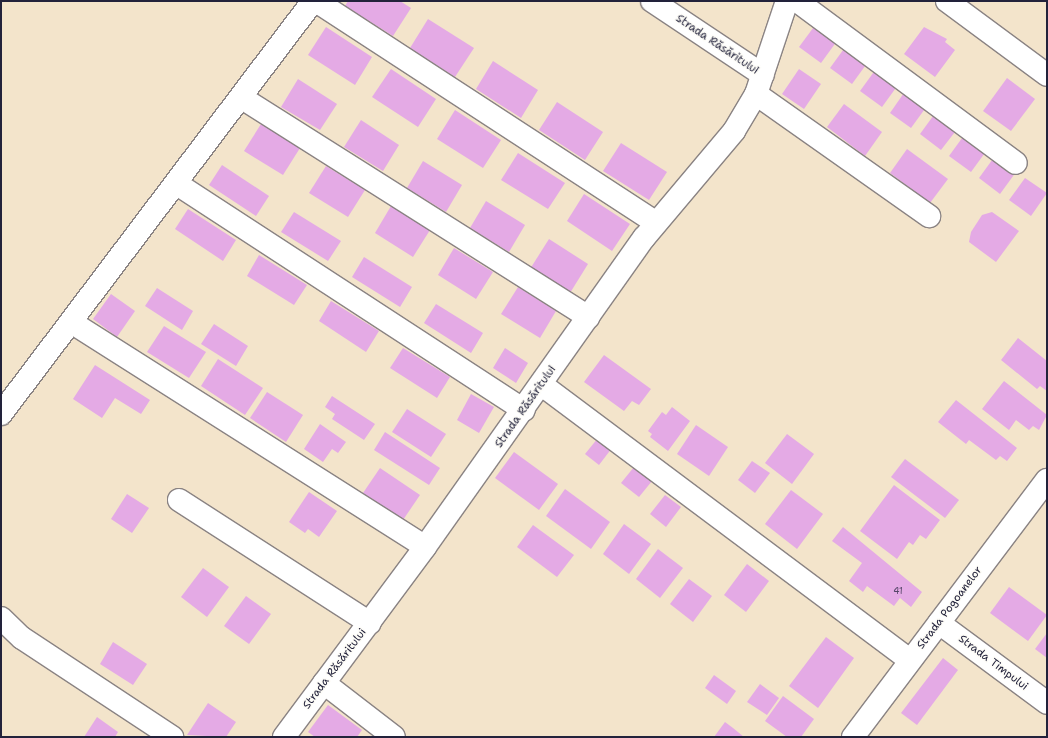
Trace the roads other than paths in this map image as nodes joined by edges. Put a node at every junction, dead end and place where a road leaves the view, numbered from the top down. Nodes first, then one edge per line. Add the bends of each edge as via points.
1 (313, 1) edge
2 (316, 1) edge
3 (652, 1) edge
4 (787, 1) edge
5 (797, 1) edge
6 (946, 1) edge
7 (1047, 75) edge
8 (759, 84) junction
9 (242, 98) junction
10 (1016, 163) dead end
11 (177, 184) junction
12 (929, 216) dead end
13 (656, 223) junction
14 (589, 317) junction
15 (71, 322) junction
16 (542, 384) junction
17 (524, 410) junction
18 (1, 414) edge
19 (1047, 480) edge
20 (178, 500) dead end
21 (425, 547) junction
22 (1, 618) edge
23 (370, 623) junction
24 (939, 623) junction
25 (910, 660) junction
26 (324, 683) junction
27 (1047, 703) edge
28 (172, 737) edge
29 (284, 737) edge
30 (394, 737) edge
31 (853, 737) edge

1 - 9 street
2 - 13 street
3 - 8 street, Strada Răsăritului
4 - 8 street, Strada Răsăritului
5 - 10 street
6 - 7 street
8 - 12 street
8 - 13 street, Strada Răsăritului via 722,147
9 - 11 street
9 - 14 street
11 - 15 street
11 - 17 street
13 - 14 street, Strada Răsăritului
14 - 16 street, Strada Răsăritului
15 - 18 street
15 - 21 street
16 - 17 street, Strada Răsăritului
16 - 25 street
17 - 21 street, Strada Răsăritului
19 - 24 street, Strada Pogoanelor
20 - 23 street
21 - 23 street, Strada Răsăritului
22 - 28 street via 22,638
23 - 26 street, Strada Răsăritului
24 - 25 street, Strada Pogoanelor
24 - 27 street, Strada Timpului
25 - 31 street, Strada Pogoanelor
26 - 29 street, Strada Răsăritului
26 - 30 street

